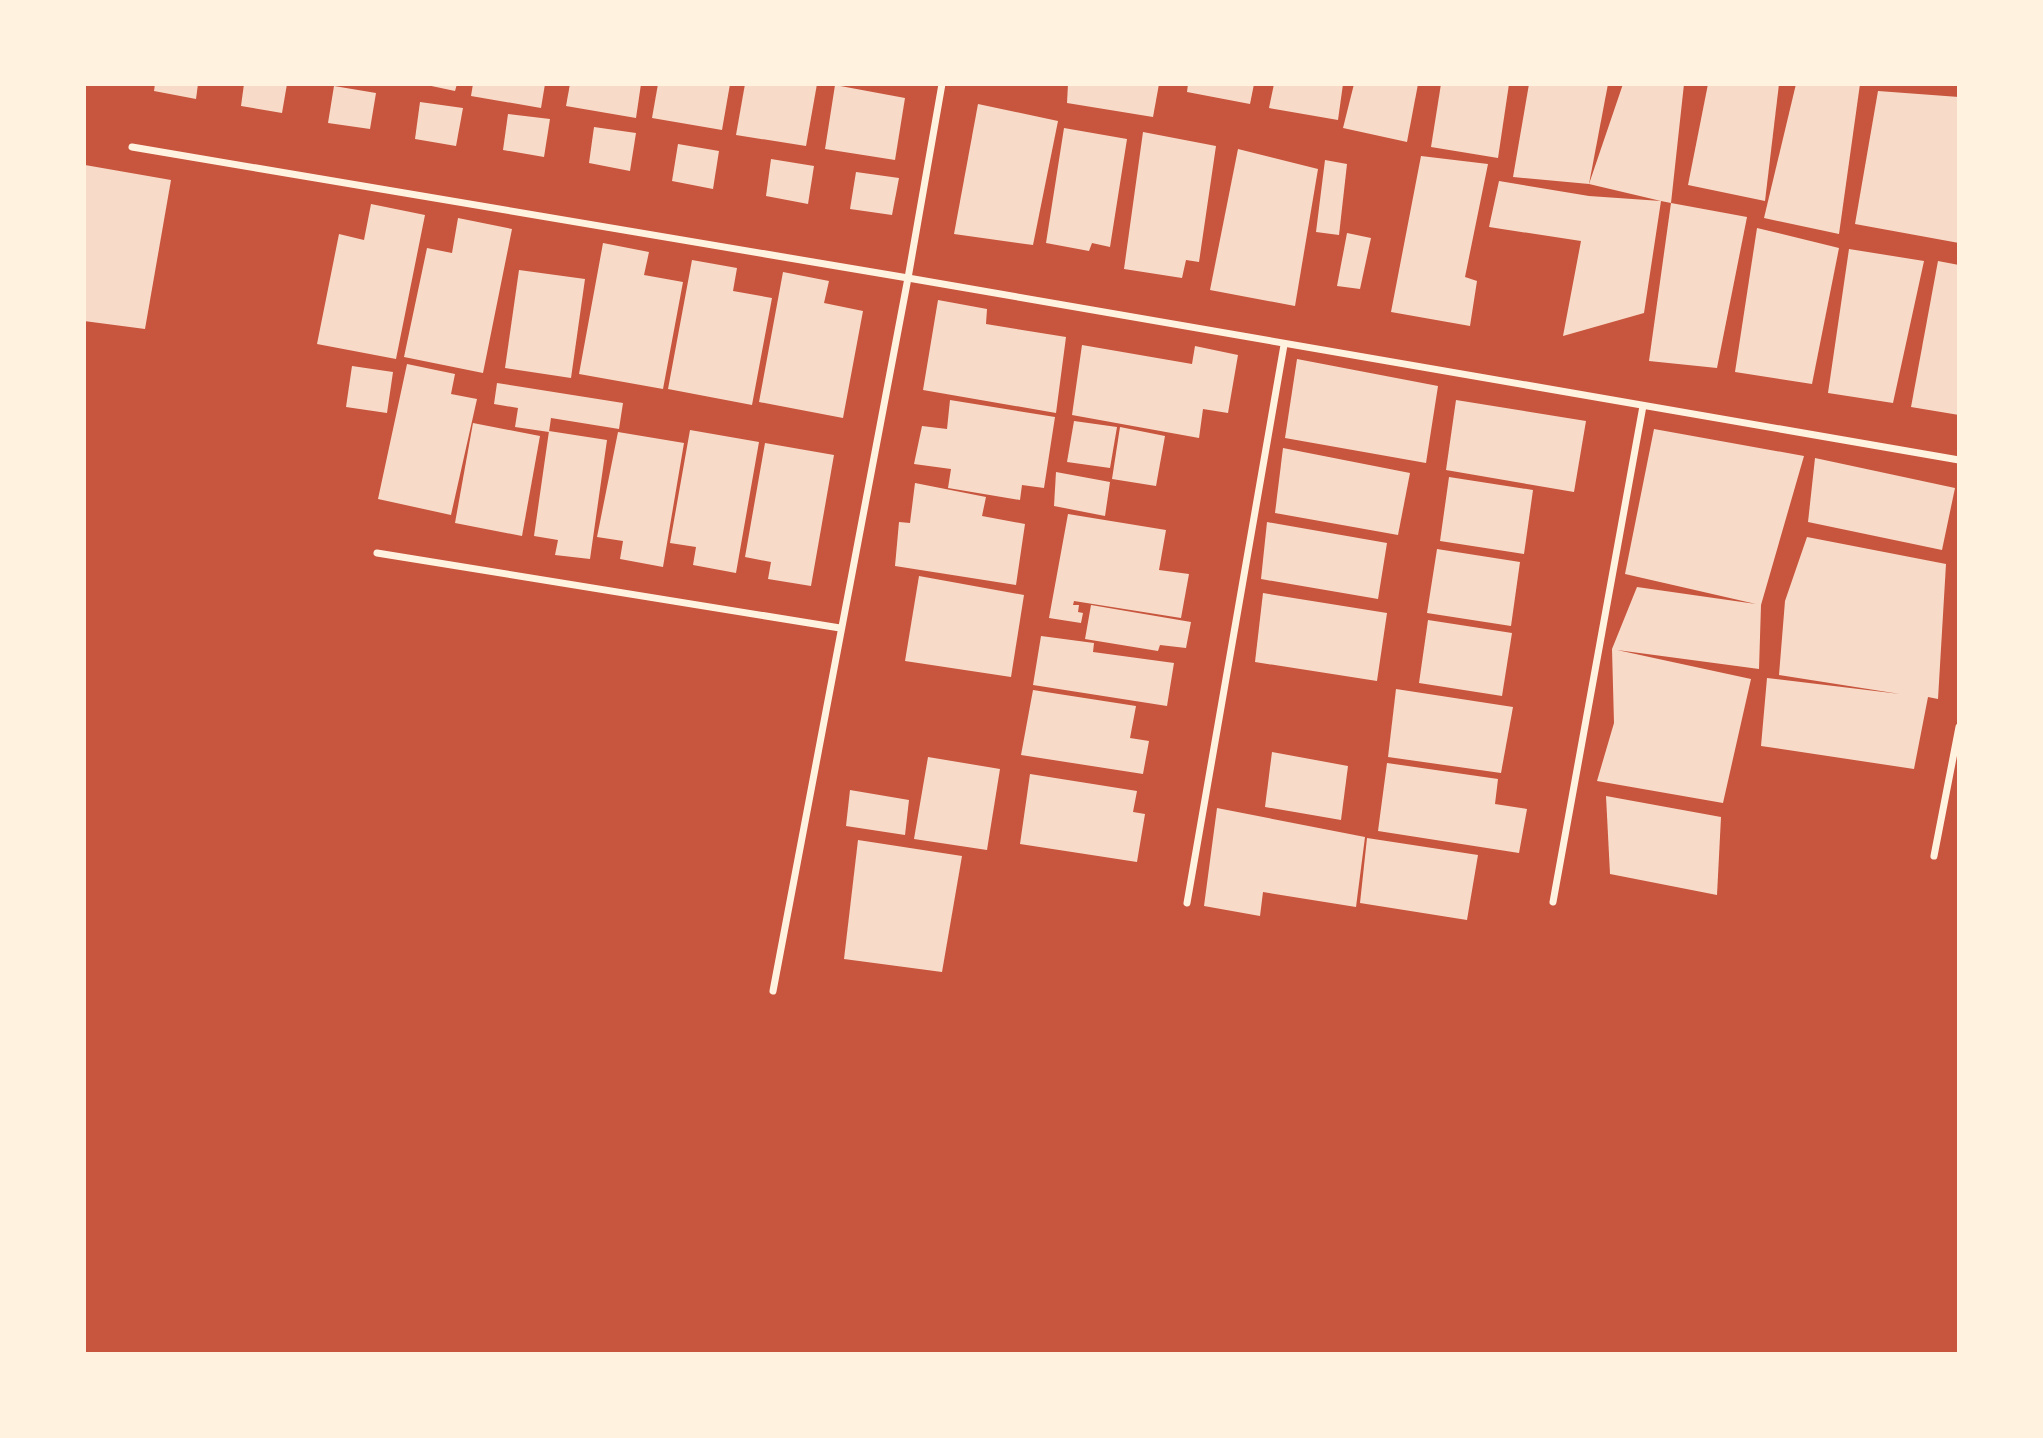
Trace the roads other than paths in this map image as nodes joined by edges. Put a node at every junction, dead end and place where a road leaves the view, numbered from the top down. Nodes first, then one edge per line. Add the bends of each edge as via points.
1 (942, 84) edge
2 (132, 147) dead end
3 (908, 278) junction
4 (1284, 345) junction
5 (1643, 406) junction
6 (1959, 460) edge
7 (377, 553) dead end
8 (840, 628) junction
9 (1959, 727) edge
10 (1934, 856) dead end
11 (1186, 902) dead end
12 (1553, 902) dead end
13 (773, 991) dead end

1 - 3 street
2 - 3 street
3 - 4 street
3 - 8 street
4 - 5 street
4 - 11 street
5 - 6 street
5 - 12 street
7 - 8 street
8 - 13 street
9 - 10 street

